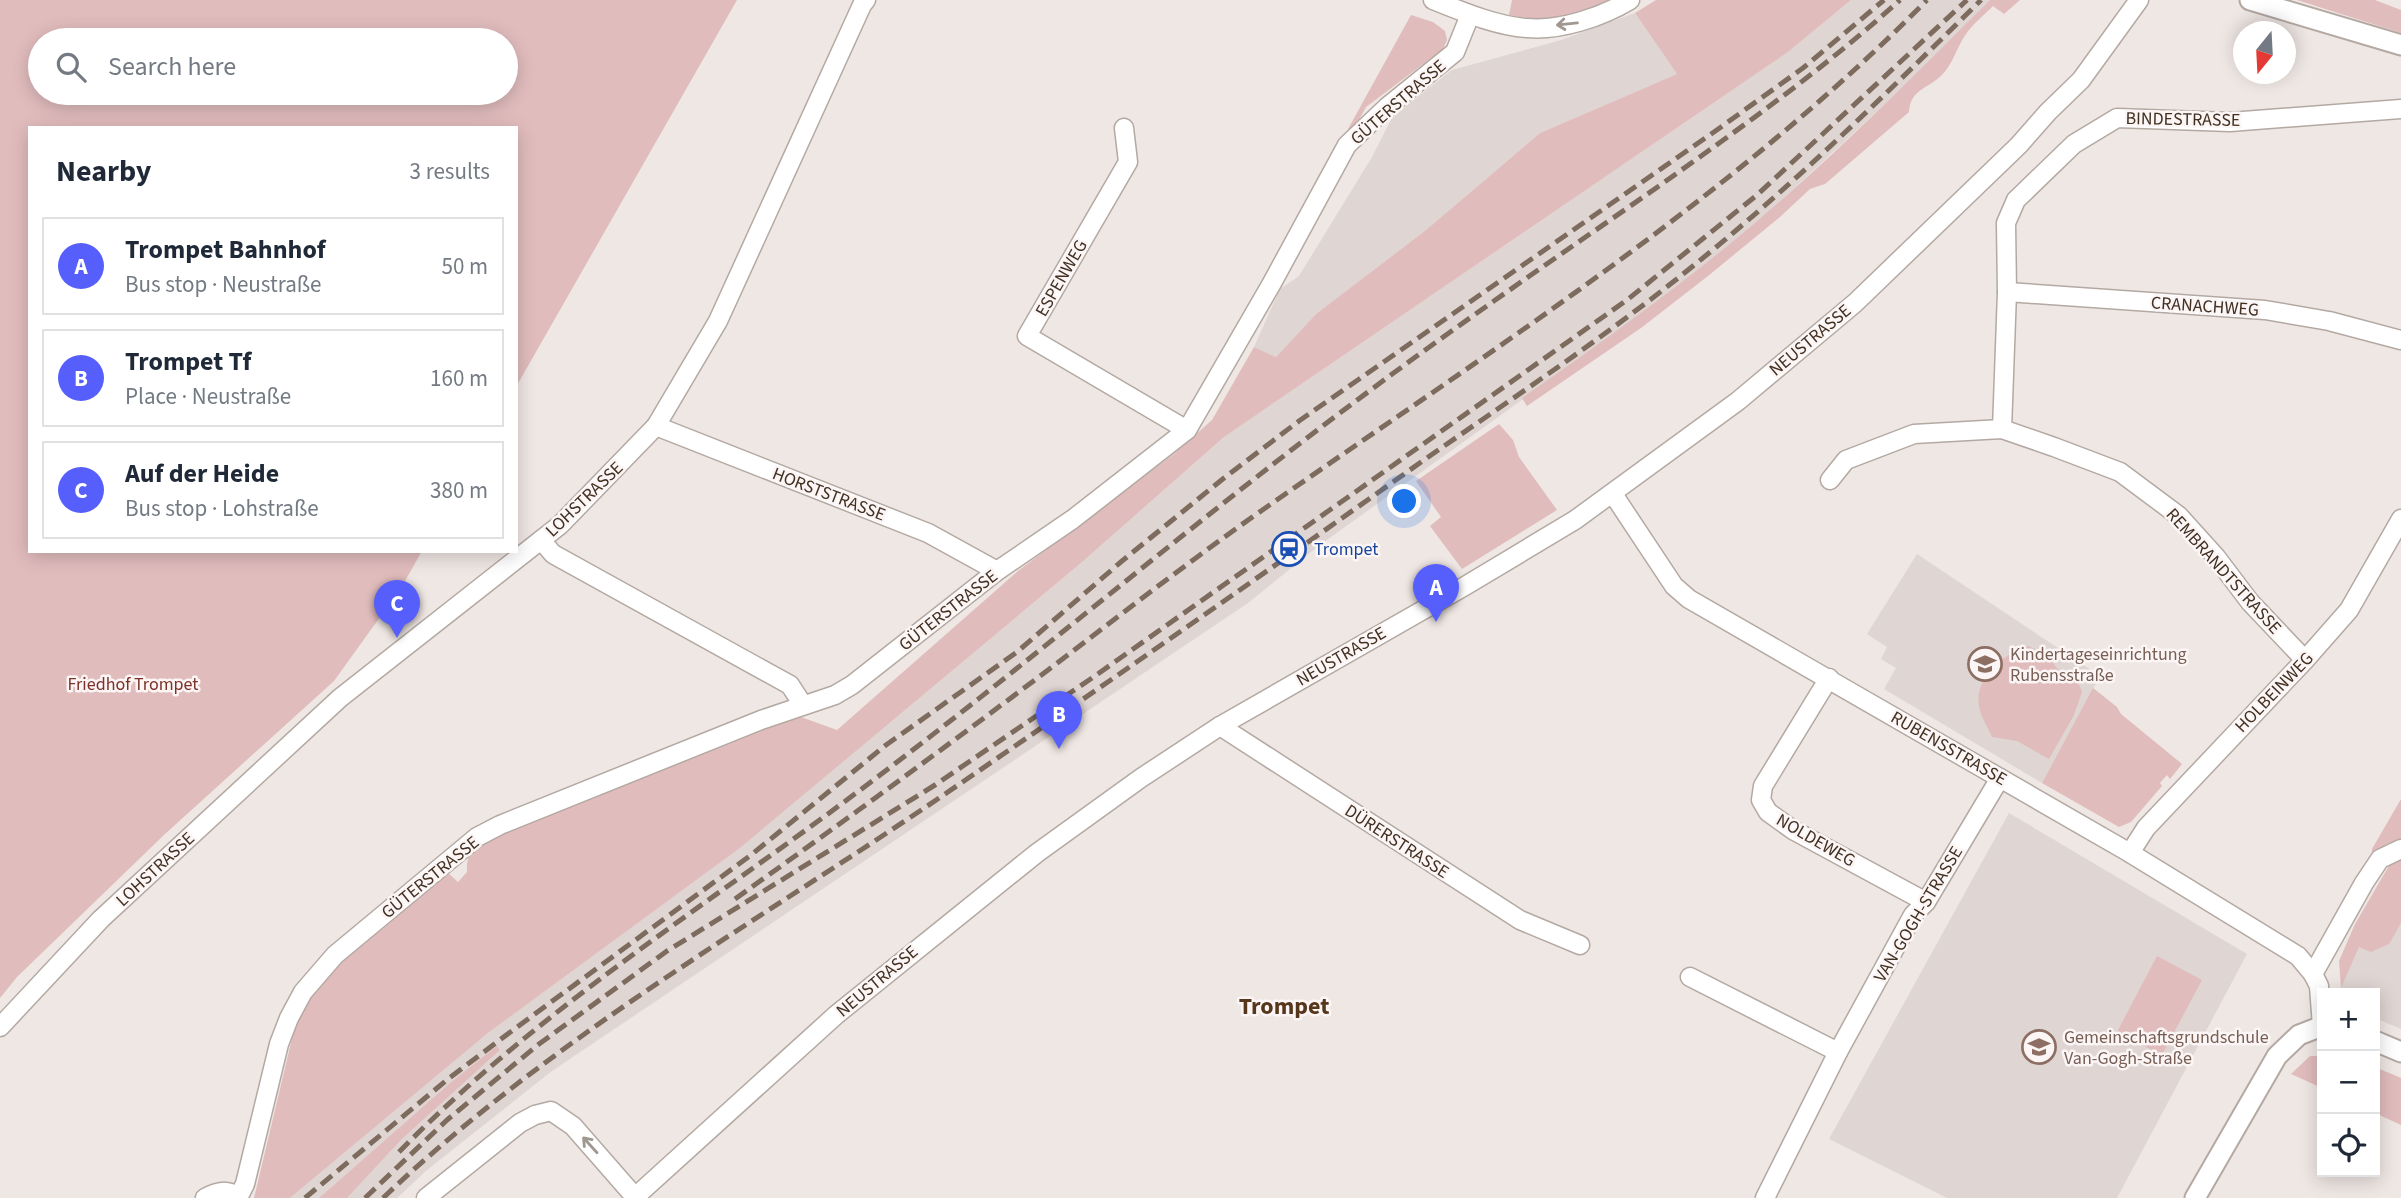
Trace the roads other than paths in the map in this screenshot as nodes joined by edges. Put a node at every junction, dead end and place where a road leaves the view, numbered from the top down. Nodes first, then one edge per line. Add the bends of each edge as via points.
1 (866, 0) edge
2 (1433, 0) edge
3 (1630, 0) edge
4 (2139, 0) edge
5 (2250, 0) edge
6 (1470, 15) junction
7 (2401, 45) edge
8 (2401, 109) edge
9 (1124, 128) dead end
10 (2007, 292) junction
11 (2401, 340) edge
12 (656, 426) junction
13 (2001, 429) junction
14 (1187, 430) junction
15 (1830, 480) dead end
16 (1613, 494) junction
17 (2401, 519) edge
18 (541, 540) junction
19 (997, 571) junction
20 (2305, 660) junction
21 (1829, 678) junction
22 (803, 705) junction
23 (1220, 726) junction
24 (2000, 778) junction
25 (2401, 849) edge
26 (2130, 853) junction
27 (1926, 902) junction
28 (1580, 944) dead end
29 (2313, 974) junction
30 (1690, 977) dead end
31 (2319, 988) edge
32 (0, 1027) edge
33 (2317, 1028) edge
34 (2380, 1043) edge
35 (1838, 1052) junction
36 (2401, 1052) edge
37 (238, 1197) edge
38 (634, 1197) edge
39 (205, 1198) edge
40 (426, 1198) edge
41 (1765, 1198) edge
42 (2195, 1198) edge

1 - 12 street, LOHSTRASSE via 718,321
2 - 6 street
3 -> 6 street via 1578,23 1527,28
4 - 16 street, NEUSTRASSE via 2075,85 2019,145 1855,303 1738,401
5 - 7 street
6 - 14 street, GÜTERSTRASSE via 1455,52 1347,145
8 - 10 street, BINDESTRASSE via 2230,122 2117,118 2074,144 2016,200 2006,223
9 - 14 street, ESPENWEG via 1128,162 1027,336
10 - 11 street, CRANACHWEG via 2265,310
10 - 13 street, BINDESTRASSE
12 - 18 street, LOHSTRASSE
12 - 19 street, HORSTSTRASSE via 928,533
13 - 15 street, REMBRANDTSTRASSE via 1914,434 1846,460
13 - 20 street, REMBRANDTSTRASSE via 2120,472 2179,516
14 - 19 street, GÜTERSTRASSE via 1073,519
16 - 21 street, RUBENSSTRASSE via 1674,586 1689,599
16 - 23 street, NEUSTRASSE via 1488,573
17 - 20 street, HOLBEINWEG via 2349,610
18 - 22 street via 554,554 790,685
18 - 32 street, LOHSTRASSE via 340,698 101,919
19 - 22 street, GÜTERSTRASSE via 852,685
20 - 26 street, HOLBEINWEG via 2152,822
21 - 24 street, RUBENSSTRASSE
21 - 27 street, NOLDEWEG via 1763,786 1760,800 1793,830
22 - 37 street, GÜTERSTRASSE via 477,837 335,955 303,992 289,1017
23 - 28 street, DÜRERSTRASSE via 1520,920
23 - 38 street, NEUSTRASSE via 1037,853 880,977
24 - 26 street, RUBENSSTRASSE
24 - 27 street, VAN-GOGH-STRASSE
25 - 29 street via 2381,859 2369,875
26 - 29 street, RUBENSSTRASSE via 2298,956
27 - 35 street, VAN-GOGH-STRASSE via 1913,915
29 - 31 street
30 - 35 street
33 - 42 street via 2298,1035 2277,1056
34 - 36 street
35 - 41 street, VAN-GOGH-STRASSE
37 - 39 street, GÜTERSTRASSE via 222,1191
38 -> 40 street via 573,1126 551,1111 520,1123

